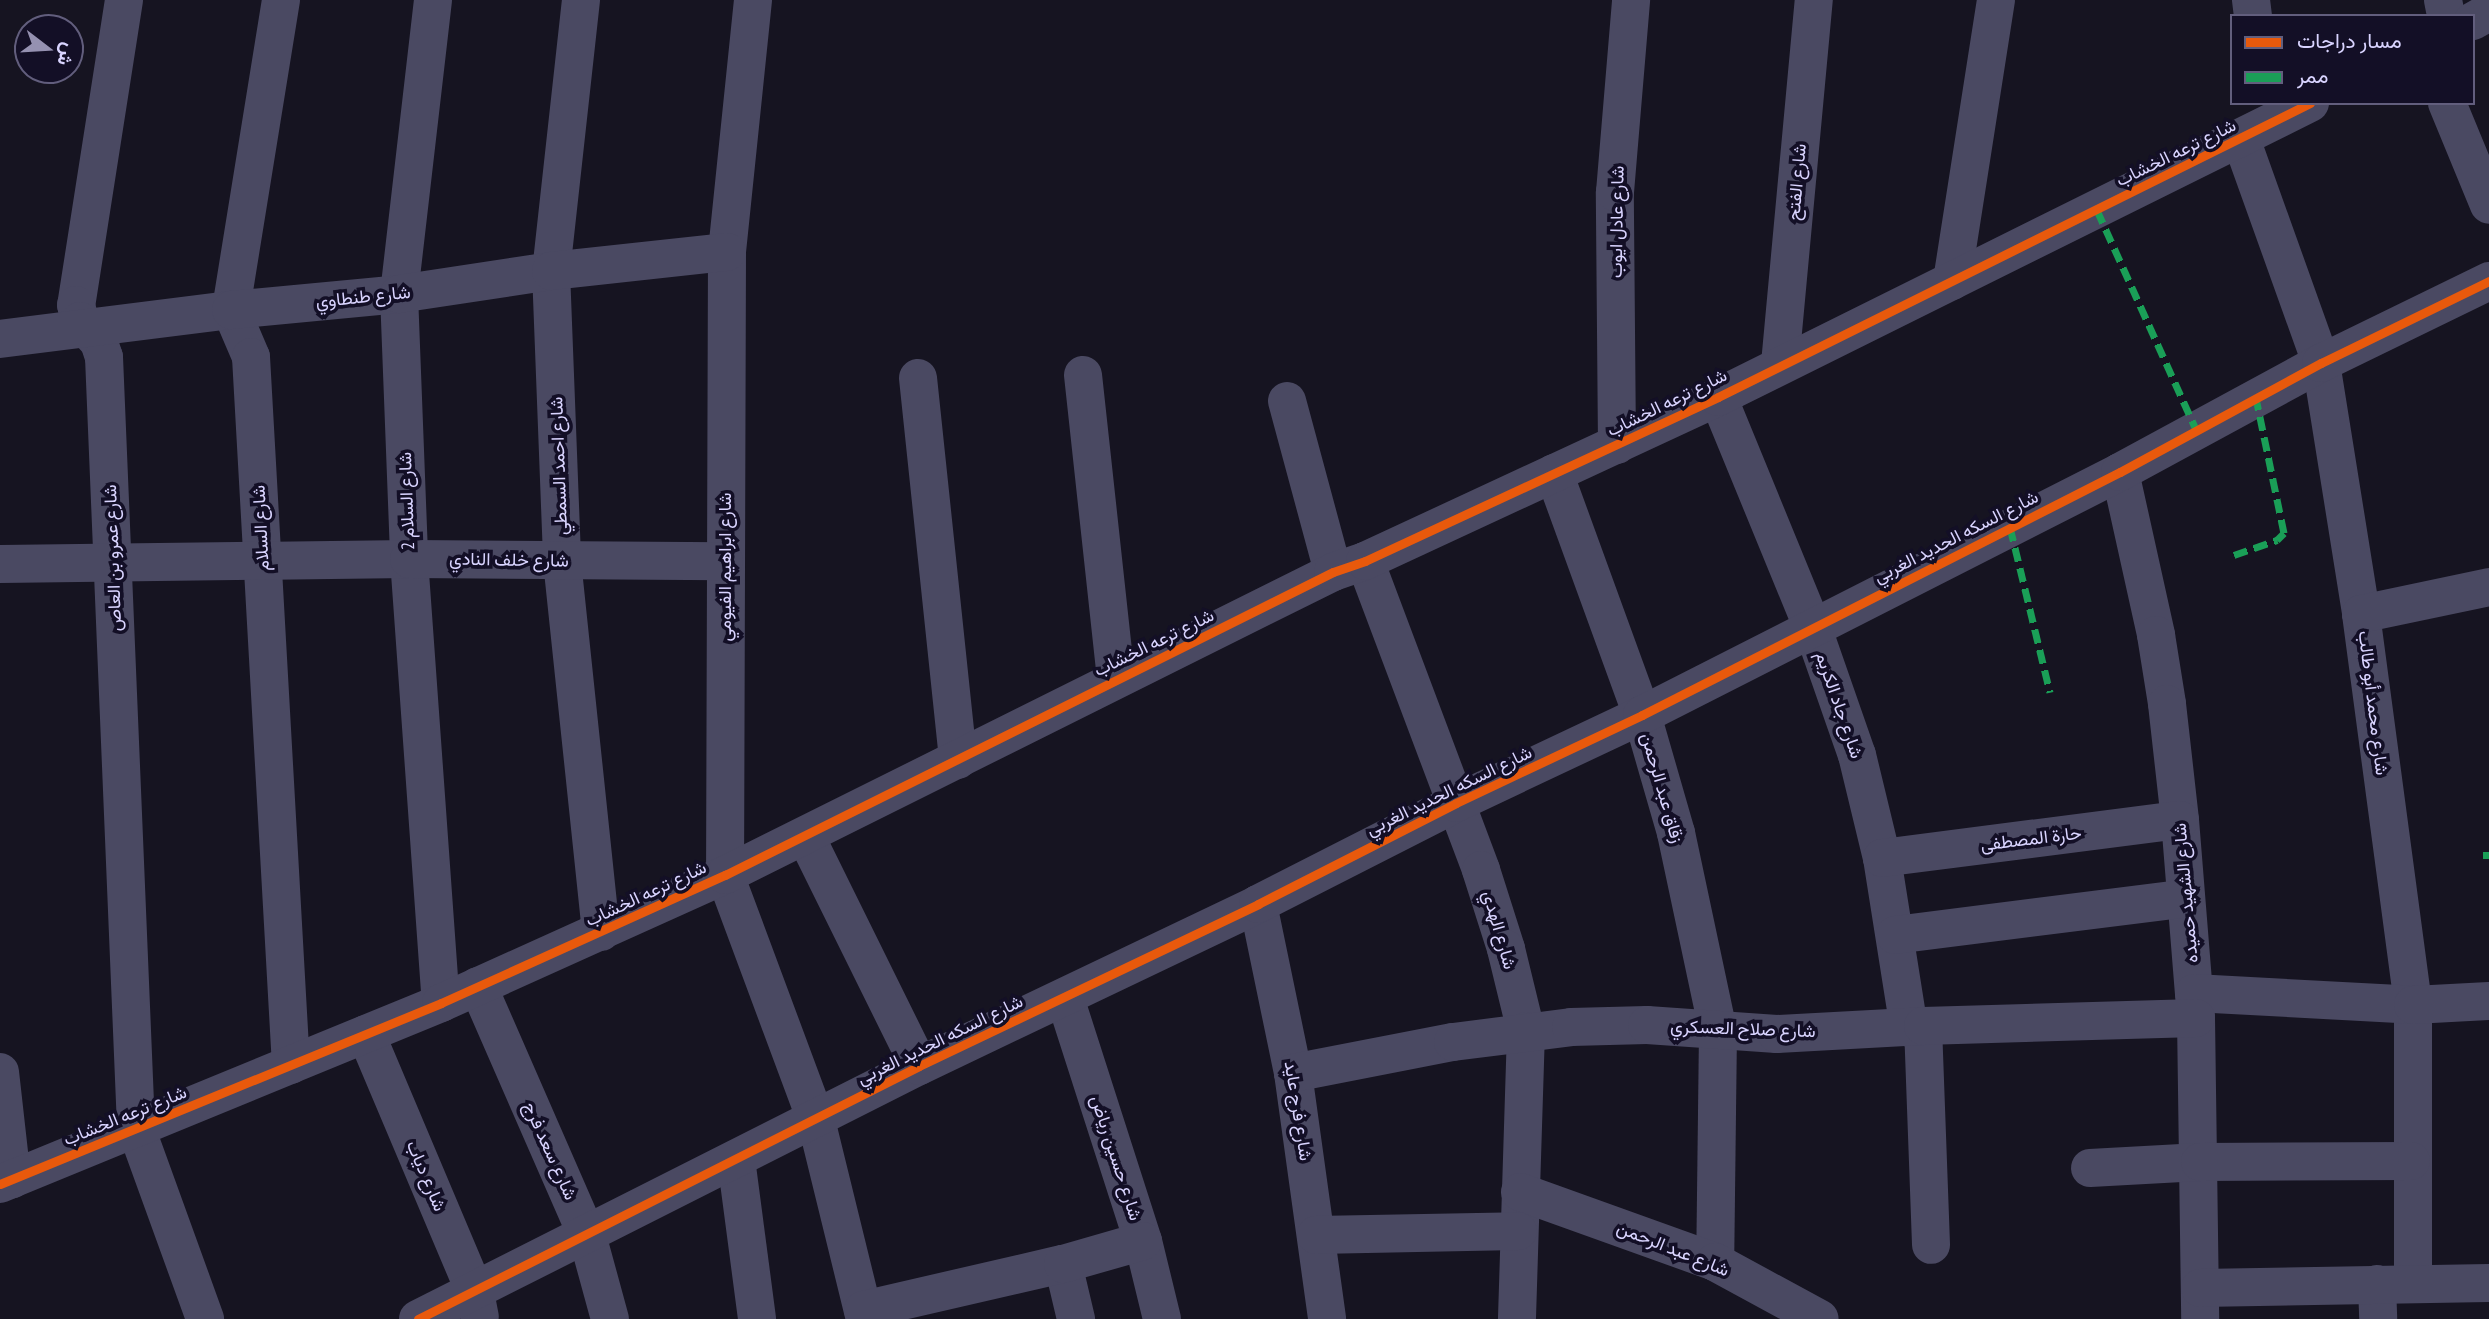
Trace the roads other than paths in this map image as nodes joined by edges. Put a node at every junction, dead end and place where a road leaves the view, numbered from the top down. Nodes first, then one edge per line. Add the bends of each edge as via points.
1 (124, 0) edge
2 (281, 0) edge
3 (433, 0) edge
4 (580, 0) edge
5 (753, 0) edge
6 (1631, 0) edge
7 (1814, 0) edge
8 (1996, 0) edge
9 (2305, 105) edge
10 (2448, 105) edge
11 (2256, 123) edge
12 (2489, 205) edge
13 (727, 252) junction
14 (551, 271) junction
15 (1952, 281) junction
16 (2489, 281) edge
17 (399, 294) junction
18 (231, 310) junction
19 (84, 328) junction
20 (0, 339) edge
21 (2321, 363) junction
22 (1780, 364) junction
23 (1083, 375) dead end
24 (918, 378) dead end
25 (1718, 397) junction
26 (1287, 401) dead end
27 (1617, 445) junction
28 (2120, 472) junction
29 (1554, 473) junction
30 (409, 559) junction
31 (263, 561) junction
32 (562, 561) junction
33 (724, 561) junction
34 (113, 563) junction
35 (0, 564) edge
36 (1349, 567) junction
37 (2489, 587) edge
38 (2361, 614) junction
39 (1813, 628) junction
40 (1116, 679) junction
41 (1642, 715) junction
42 (958, 760) junction
43 (1456, 803) junction
44 (2180, 820) junction
45 (806, 837) junction
46 (1882, 858) junction
47 (725, 875) junction
48 (2186, 898) junction
49 (1258, 904) junction
50 (601, 932) junction
51 (1895, 935) junction
52 (478, 986) junction
53 (1065, 998) junction
54 (2489, 1001) edge
55 (441, 1003) junction
56 (2195, 1006) junction
57 (2413, 1006) junction
58 (1916, 1027) junction
59 (1526, 1031) junction
60 (1718, 1031) junction
61 (366, 1034) junction
62 (291, 1065) junction
63 (919, 1066) junction
64 (0, 1072) edge
65 (1293, 1073) junction
66 (816, 1120) junction
67 (136, 1128) junction
68 (736, 1159) junction
69 (2411, 1161) junction
70 (2200, 1162) junction
71 (2090, 1168) dead end
72 (6, 1182) edge
73 (1520, 1192) junction
74 (1518, 1231) junction
75 (587, 1235) junction
76 (1316, 1235) junction
77 (1143, 1241) junction
78 (1931, 1245) dead end
79 (1715, 1262) junction
80 (1063, 1264) junction
81 (2489, 1283) edge
82 (2389, 1295) edge
83 (2200, 1303) edge
84 (478, 1306) edge
85 (864, 1315) edge
86 (205, 1319) edge
87 (418, 1319) edge
88 (610, 1319) edge
89 (757, 1319) edge
90 (1076, 1319) edge
91 (1162, 1319) edge
92 (1327, 1319) edge
93 (1517, 1319) edge
94 (1820, 1319) edge

1 - 19 street, شارع عمرو بن العاص via 76,305
2 - 18 street
3 - 17 street, شارع السلام 2
4 - 14 street, شارع احمد السمطي
5 - 13 street, شارع ابراهيم الفيومي
6 - 27 street, شارع عادل ايوب via 1615,192
7 - 22 street, شارع الفتح
8 - 15 street
9 - 11 street, شارع ترعه الخشاب
10 - 12 street
11 - 15 street, شارع ترعه الخشاب
11 - 21 street, شارع محمد أبو طالب
13 - 14 street, شارع طنطاوي
13 - 33 street, شارع ابراهيم الفيومي
14 - 17 street, شارع طنطاوي
14 - 32 street, شارع احمد السمطي
15 - 22 street, شارع ترعه الخشاب
16 - 21 street, شارع السكه الحديد الغربي
17 - 18 street, شارع طنطاوي
17 - 30 street, شارع السلام 2
18 - 19 street, شارع طنطاوي
18 - 31 street, شارع السلام via 251,357
19 - 20 street, شارع طنطاوي
19 - 34 street, شارع عمرو بن العاص via 99,342 104,357
21 - 28 street, شارع السكه الحديد الغربي
21 - 38 street, شارع محمد أبو طالب
22 - 25 street, شارع ترعه الخشاب
23 - 40 street
24 - 42 street
25 - 27 street, شارع ترعه الخشاب
25 - 39 street, شارع جاد الكريم
26 - 36 street, شارع الهدي
27 - 29 street, شارع ترعه الخشاب
28 - 39 street, شارع السكه الحديد الغربي
28 - 44 street, شارع الشهيد حميده via 2156,635
29 - 36 street, شارع ترعه الخشاب
29 - 41 street, زقاق عبد الرحمن
30 - 31 street, شارع خلف النادي
30 - 32 street, شارع خلف النادي
30 - 55 street, شارع السلام 2
31 - 34 street, شارع خلف النادي
31 - 62 street, شارع السلام
32 - 33 street, شارع خلف النادي
32 - 50 street, شارع احمد السمطي
33 - 47 street, شارع ابراهيم الفيومي
34 - 35 street, شارع خلف النادي
34 - 67 street, شارع عمرو بن العاص
36 - 40 street, شارع ترعه الخشاب
36 - 43 street, شارع الهدي
37 - 38 street
38 - 57 street, شارع محمد أبو طالب
39 - 41 street, شارع السكه الحديد الغربي
39 - 46 street, شارع جاد الكريم via 1857,755
40 - 42 street, شارع ترعه الخشاب
41 - 43 street, شارع السكه الحديد الغربي
41 - 60 street, زقاق عبد الرحمن via 1676,833
42 - 45 street, شارع ترعه الخشاب
43 - 49 street, شارع السكه الحديد الغربي
43 - 59 street, شارع الهدي via 1506,949
44 - 46 street, حارة المصطفى
44 - 48 street, شارع الشهيد حميده
45 - 47 street, شارع ترعه الخشاب
45 - 63 street
46 - 51 street, شارع جاد الكريم
47 - 50 street, شارع ترعه الخشاب
47 - 66 street, شارع ابراهيم الفيومي
48 - 51 street
48 - 56 street, شارع الشهيد حميده
49 - 53 street, شارع السكه الحديد الغربي
49 - 65 street, شارع فرج عايد
50 - 52 street, شارع ترعه الخشاب
51 - 58 street, شارع جاد الكريم
52 - 55 street, شارع ترعه الخشاب
52 - 75 street, شارع سعد فرج
53 - 63 street, شارع السكه الحديد الغربي
53 - 77 street, شارع حسين رياض
54 - 57 street, شارع صلاح العسكري
55 - 61 street, شارع ترعه الخشاب
56 - 57 street, شارع صلاح العسكري
56 - 58 street, شارع صلاح العسكري
56 - 70 street, شارع الشهيد حميده
57 - 69 street, شارع محمد أبو طالب
58 - 60 street, شارع صلاح العسكري via 1777,1034
58 - 78 street, شارع جاد الكريم
59 - 60 street, شارع صلاح العسكري via 1647,1025
59 - 65 street, شارع صلاح العسكري
59 - 73 street, شارع الهدي
60 - 79 street, زقاق عبد الرحمن
61 - 62 street, شارع ترعه الخشاب
61 - 84 street, شارع دياب
62 - 67 street, شارع ترعه الخشاب
63 - 66 street, شارع السكه الحديد الغربي
64 - 72 street
65 - 76 street, شارع فرج عايد
66 - 68 street, شارع السكه الحديد الغربي
66 - 85 street, شارع ابراهيم الفيومي
67 - 72 street, شارع ترعه الخشاب
67 - 86 street, شارع عمرو بن العاص
68 - 75 street, شارع السكه الحديد الغربي
68 - 89 street
69 - 70 street
69 - 82 street, شارع محمد أبو طالب
70 - 71 street
70 - 83 street, شارع الشهيد حميده
73 - 74 street, شارع الهدي
73 - 79 street, شارع عبد الرحمن
74 - 76 street
74 - 93 street, شارع الهدي
75 - 84 street, شارع السكه الحديد الغربي
75 - 88 street, شارع سعد فرج
76 - 92 street, شارع فرج عايد
77 - 80 street
77 - 91 street, شارع حسين رياض
79 - 94 street, شارع عبد الرحمن
80 - 85 street
80 - 90 street
81 - 82 street
82 - 83 street
84 - 87 street, شارع السكه الحديد الغربي

